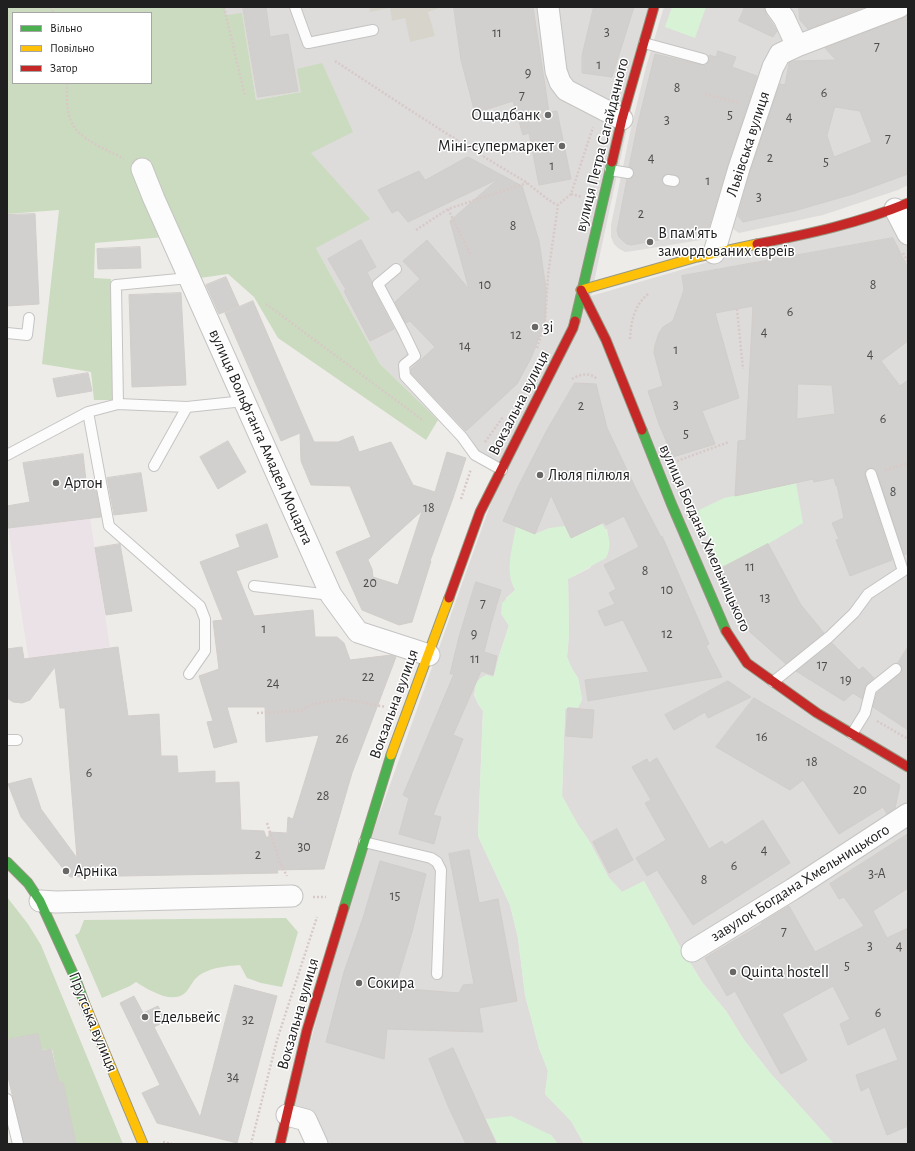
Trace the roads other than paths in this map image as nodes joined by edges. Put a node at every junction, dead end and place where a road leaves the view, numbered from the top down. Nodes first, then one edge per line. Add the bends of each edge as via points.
1 (295, 7) edge
2 (548, 7) edge
3 (654, 7) edge
4 (776, 7) edge
5 (900, 7) edge
6 (373, 30) dead end
7 (644, 43) junction
8 (797, 46) junction
9 (703, 59) dead end
10 (622, 119) junction
11 (142, 168) road end
12 (610, 170) junction
13 (628, 173) dead end
14 (902, 206) edge
15 (905, 242) edge
16 (714, 253) junction
17 (396, 269) dead end
18 (190, 278) junction
19 (581, 290) junction
20 (29, 318) dead end
21 (7, 333) edge
22 (244, 401) junction
23 (118, 404) junction
24 (187, 408) junction
25 (88, 412) junction
26 (7, 455) edge
27 (154, 466) dead end
28 (502, 470) junction
29 (871, 474) road end
30 (254, 586) dead end
31 (331, 595) junction
32 (429, 655) junction
33 (896, 669) dead end
34 (189, 674) dead end
35 (773, 682) junction
36 (852, 734) junction
37 (908, 767) edge
38 (908, 814) edge
39 (364, 842) junction
40 (7, 862) edge
41 (292, 896) road end
42 (40, 901) junction
43 (692, 951) dead end
44 (437, 974) dead end
45 (7, 1099) edge
46 (287, 1115) junction
47 (18, 1144) edge
48 (143, 1144) edge
49 (280, 1144) edge
50 (317, 1144) edge

1 - 6 lane via 308,43
2 - 10 street via 556,71 560,82 566,90
3 - 7 main road, вулиця Петра Сагайдачного
4 - 8 street
5 - 8 street, Львівська вулиця
7 - 9 lane
7 - 10 main road, вулиця Петра Сагайдачного
8 - 16 street, Львівська вулиця via 780,54 773,67
10 - 12 main road, вулиця Петра Сагайдачного
11 - 18 street, вулиця Вольфганга Амадея Моцарта
12 - 13 lane
12 - 19 main road, вулиця Петра Сагайдачного
14 - 15 street
14 - 16 main road via 835,228
16 - 19 main road
17 - 28 lane via 378,284 414,356 404,365 405,376 476,455
18 - 22 street, вулиця Вольфганга Амадея Моцарта
18 - 23 lane via 116,285
19 - 28 main road, Вокзальна вулиця via 573,328
19 - 35 main road, вулиця Богдана Хмельницького via 606,340 725,629 747,663
20 - 21 lane via 27,335
22 - 24 lane
22 - 31 street, вулиця Вольфганга Амадея Моцарта
23 - 24 lane
23 - 25 lane
24 - 27 lane
25 - 26 lane
25 - 34 lane via 109,526 200,606 205,619 205,651
28 - 32 main road, Вокзальна вулиця via 480,512
29 - 35 lane via 903,571 868,594 854,613 834,632
30 - 31 lane
31 - 32 street, вулиця Вольфганга Амадея Моцарта via 358,632
32 - 39 main road, Вокзальна вулиця via 386,770
33 - 36 lane via 872,689 865,714
35 - 36 main road, вулиця Богдана Хмельницького
36 - 37 main road, вулиця Богдана Хмельницького
38 - 43 street, завулок Богдана Хмельницького
39 - 44 lane via 431,858 437,862 440,870
39 - 46 main road, Вокзальна вулиця via 307,1030
40 - 42 main road, Прутська вулиця via 28,883
41 - 42 street
42 - 48 main road, Прутська вулиця via 76,980
45 - 47 lane
46 - 49 main road, Вокзальна вулиця
46 - 50 street via 306,1120

